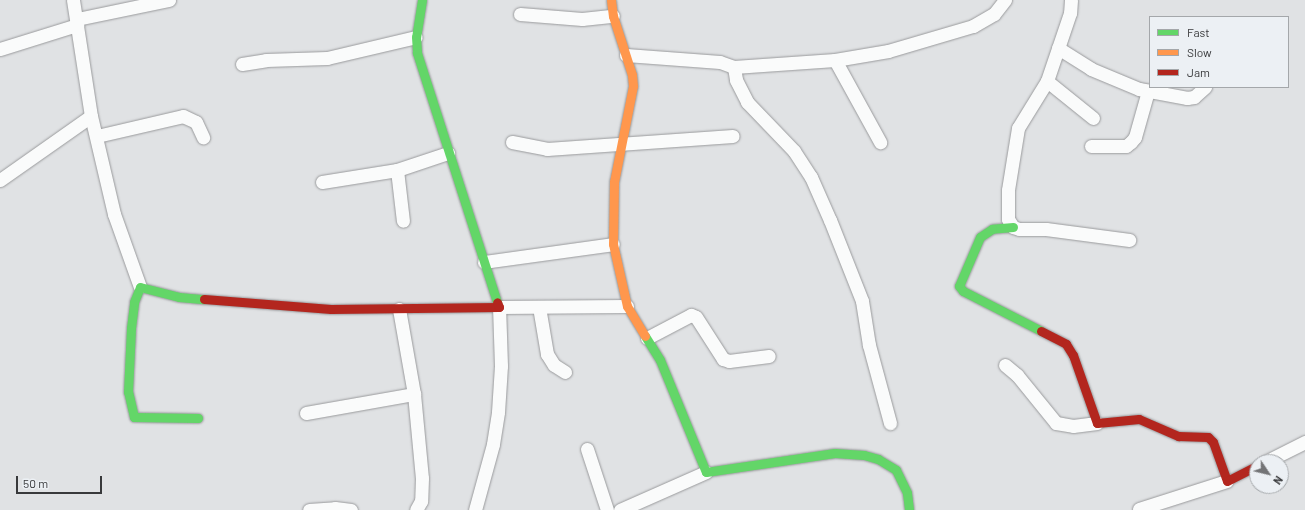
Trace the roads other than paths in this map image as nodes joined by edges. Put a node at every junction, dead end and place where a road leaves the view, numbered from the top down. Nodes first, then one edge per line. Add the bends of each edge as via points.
1 (73, 0) edge
2 (169, 0) edge
3 (422, 0) edge
4 (611, 0) edge
5 (1005, 0) edge
6 (1071, 0) edge
7 (520, 14) dead end
8 (614, 16) junction
9 (77, 22) junction
10 (416, 37) junction
11 (1058, 48) junction
12 (0, 49) edge
13 (626, 55) junction
14 (835, 60) junction
15 (242, 64) dead end
16 (734, 67) junction
17 (1047, 81) junction
18 (1205, 88) edge
19 (1148, 91) junction
20 (91, 116) junction
21 (1093, 118) dead end
22 (97, 136) junction
23 (733, 136) dead end
24 (203, 138) dead end
25 (512, 142) dead end
26 (880, 142) dead end
27 (620, 143) junction
28 (1091, 146) dead end
29 (448, 153) junction
30 (397, 170) junction
31 (0, 180) edge
32 (322, 182) dead end
33 (403, 221) dead end
34 (1013, 227) junction
35 (1129, 240) dead end
36 (613, 244) junction
37 (484, 262) junction
38 (140, 286) junction
39 (627, 306) junction
40 (499, 307) junction
41 (539, 307) junction
42 (399, 308) junction
43 (647, 338) junction
44 (769, 356) dead end
45 (1005, 365) dead end
46 (565, 372) dead end
47 (414, 394) junction
48 (306, 413) dead end
49 (198, 418) dead end
50 (890, 423) dead end
51 (1097, 423) junction
52 (1305, 442) edge
53 (587, 449) dead end
54 (1281, 454) edge
55 (1249, 470) edge
56 (706, 472) junction
57 (1227, 481) junction
58 (1139, 509) dead end
59 (309, 510) edge
60 (351, 510) edge
61 (416, 510) edge
62 (474, 510) edge
63 (607, 510) edge
64 (620, 510) edge
65 (909, 510) edge

1 - 9 street
2 - 9 street
3 - 10 street
4 - 8 street
5 - 14 street via 994,14 973,26 888,51
6 - 11 street via 1070,12
7 - 8 street via 582,19
8 - 13 street
9 - 12 street
9 - 20 street
10 - 15 street via 327,58 266,60
10 - 29 street via 417,53
11 - 17 street
11 - 19 street via 1091,69
13 - 16 street via 720,62
13 - 27 street via 633,86
14 - 16 street
14 - 26 street
16 - 50 street via 736,80 747,102 794,151 811,177 830,220 862,301 869,344
17 - 21 street
17 - 34 street via 1018,128 1008,190 1007,211
18 - 19 street via 1194,97 1187,98
19 - 28 street via 1136,137 1131,142 1126,146
20 - 22 street
20 - 31 street
22 - 24 street via 183,116 196,122
22 - 38 street via 114,214
23 - 27 street
25 - 27 street via 547,149
27 - 36 street via 614,182
29 - 30 street
29 - 37 street
30 - 32 street
30 - 33 street
34 - 35 street
34 - 51 street via 992,229 980,237 960,278 959,286 963,291 1066,344 1073,355
36 - 37 street
36 - 39 street
37 - 40 street
38 - 42 street via 179,297 218,302 331,310
38 - 49 street via 134,302 131,336 128,392 132,414 134,417
39 - 41 street
39 - 43 street
40 - 41 street
40 - 42 street
40 - 62 street via 501,366 498,412 493,444
41 - 46 street via 548,354 554,365
42 - 47 street
43 - 44 street via 690,315 696,317 723,359 728,361
43 - 56 street via 660,360
45 - 51 street via 1017,375 1056,423 1073,426
47 - 48 street
47 - 61 street via 422,478 420,501
51 - 57 street via 1139,419 1178,436 1208,437 1213,442
52 - 54 street
53 - 63 street
55 - 57 street
56 - 64 street
56 - 65 street via 835,453 864,455 878,459 896,470 907,493
57 - 58 street
59 - 60 street

